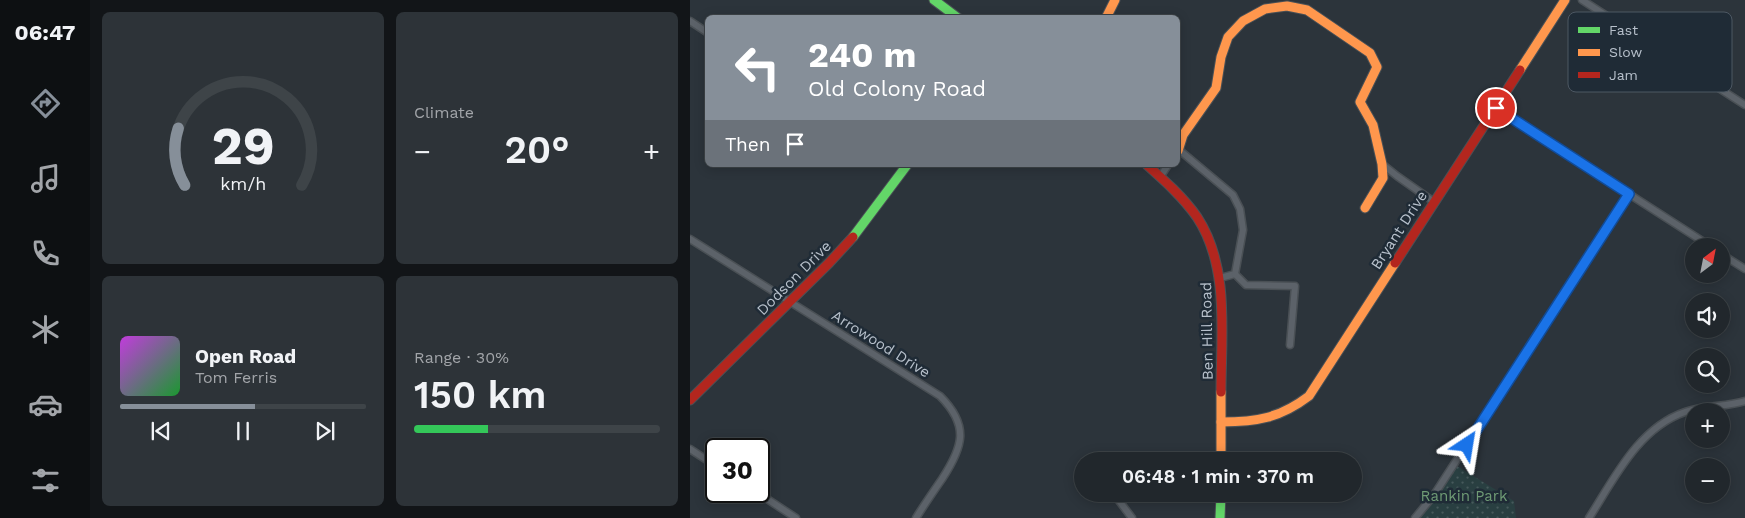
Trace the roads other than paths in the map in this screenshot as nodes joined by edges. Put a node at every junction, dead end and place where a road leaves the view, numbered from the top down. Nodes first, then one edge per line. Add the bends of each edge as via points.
1 (934, 0) edge
2 (1115, 0) edge
3 (1565, 0) edge
4 (1582, 0) edge
5 (1281, 3) edge
6 (1601, 12) edge
7 (954, 15) edge
8 (1108, 15) edge
9 (690, 21) edge
10 (705, 30) edge
11 (1725, 92) edge
12 (1745, 105) edge
13 (1496, 108) junction
14 (1180, 144) edge
15 (1180, 151) edge
16 (1382, 164) junction
17 (906, 167) edge
18 (1148, 167) edge
19 (1167, 167) edge
20 (1160, 177) junction
21 (1629, 194) junction
22 (1434, 202) junction
23 (1365, 208) dead end
24 (1698, 238) edge
25 (690, 239) edge
26 (1730, 260) edge
27 (1745, 269) edge
28 (1235, 274) junction
29 (1220, 278) junction
30 (790, 302) junction
31 (1290, 345) dead end
32 (690, 400) edge
33 (1745, 401) edge
34 (1221, 422) junction
35 (690, 449) edge
36 (1221, 452) edge
37 (705, 459) edge
38 (770, 501) edge
39 (1120, 502) edge
40 (1221, 502) edge
41 (796, 518) edge
42 (916, 518) edge
43 (1132, 518) edge
44 (1220, 518) edge
45 (1415, 518) edge
46 (1589, 518) edge

1 - 7 street
2 - 8 street
3 - 13 street, Bryant Drive
4 - 6 street
5 - 14 street via 1243,21 1228,37 1216,88
5 - 16 street via 1307,10 1370,53 1377,67 1360,102 1373,126
9 - 10 street
11 - 12 street
13 - 21 street
13 - 22 street, Bryant Drive
15 - 28 street via 1233,195 1240,209 1243,230
16 - 22 street
16 - 23 street via 1383,178
17 - 30 street, Dodson Drive via 859,230
18 - 20 street, Ben Hill Road
19 - 20 street
20 - 29 street, Ben Hill Road via 1195,213 1208,236
21 - 24 street
21 - 45 street via 1434,495
22 - 34 street, Bryant Drive via 1309,396 1293,409 1270,418 1246,423
25 - 30 street, Arrowood Drive
26 - 27 street
28 - 29 street
28 - 31 street via 1246,285 1295,286
29 - 34 street, Ben Hill Road
30 - 32 street, Dodson Drive
30 - 42 street, Arrowood Drive via 940,396 951,407 959,422 960,441 955,459
33 - 46 street via 1684,412 1666,420 1632,452
34 - 36 street, Ben Hill Road
35 - 37 street
38 - 41 street
39 - 43 street
40 - 44 street

